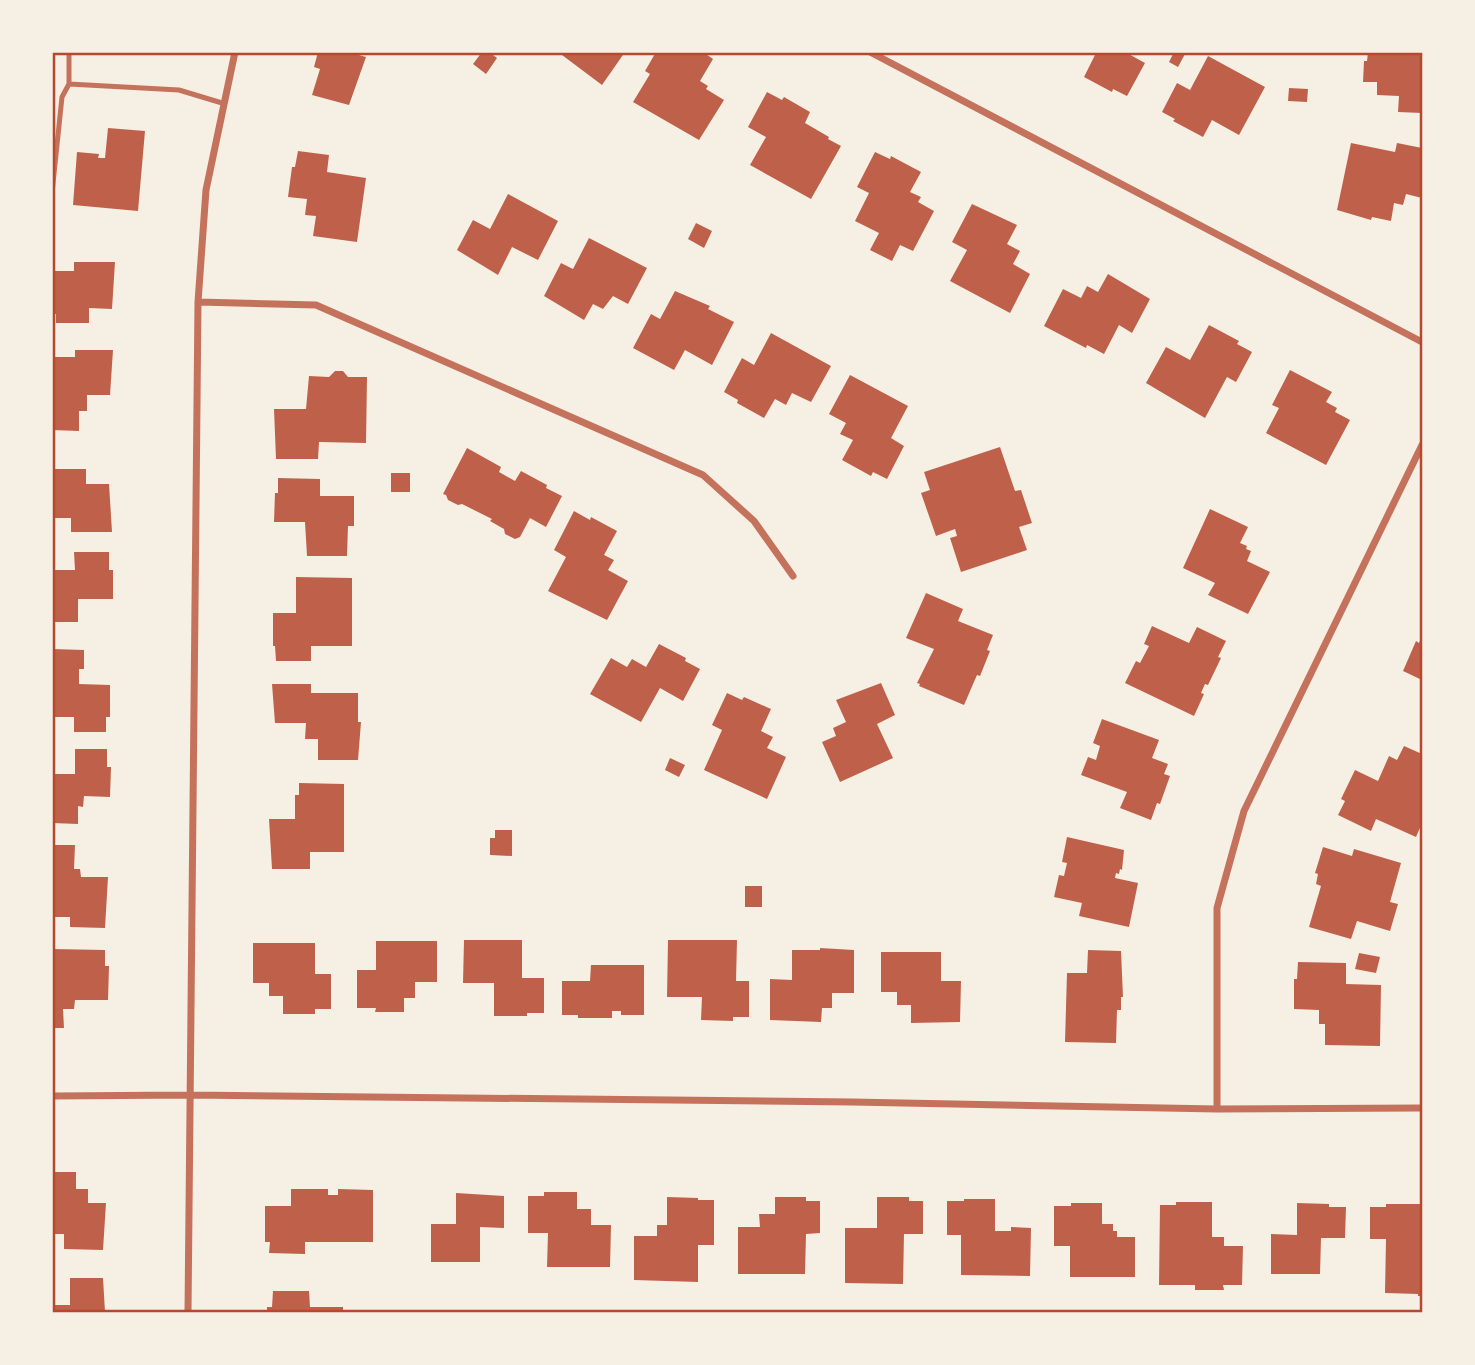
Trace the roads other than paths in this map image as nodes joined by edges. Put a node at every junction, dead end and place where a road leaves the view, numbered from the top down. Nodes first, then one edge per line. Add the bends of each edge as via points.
1 (69, 52) edge
2 (235, 52) edge
3 (870, 52) edge
4 (69, 84) junction
5 (222, 103) junction
6 (52, 192) edge
7 (198, 302) junction
8 (1423, 342) edge
9 (1423, 445) edge
10 (793, 576) dead end
11 (190, 1095) junction
12 (52, 1096) edge
13 (1423, 1108) edge
14 (1217, 1109) junction
15 (188, 1312) edge

1 - 4 lane
2 - 5 street
3 - 8 street
4 - 5 lane via 179,90
4 - 6 lane via 62,97
5 - 7 street via 206,190
7 - 10 street via 316,305 703,475 754,521
7 - 11 street
9 - 14 street via 1244,811 1217,908
11 - 12 street
11 - 14 street
11 - 15 street
13 - 14 street

